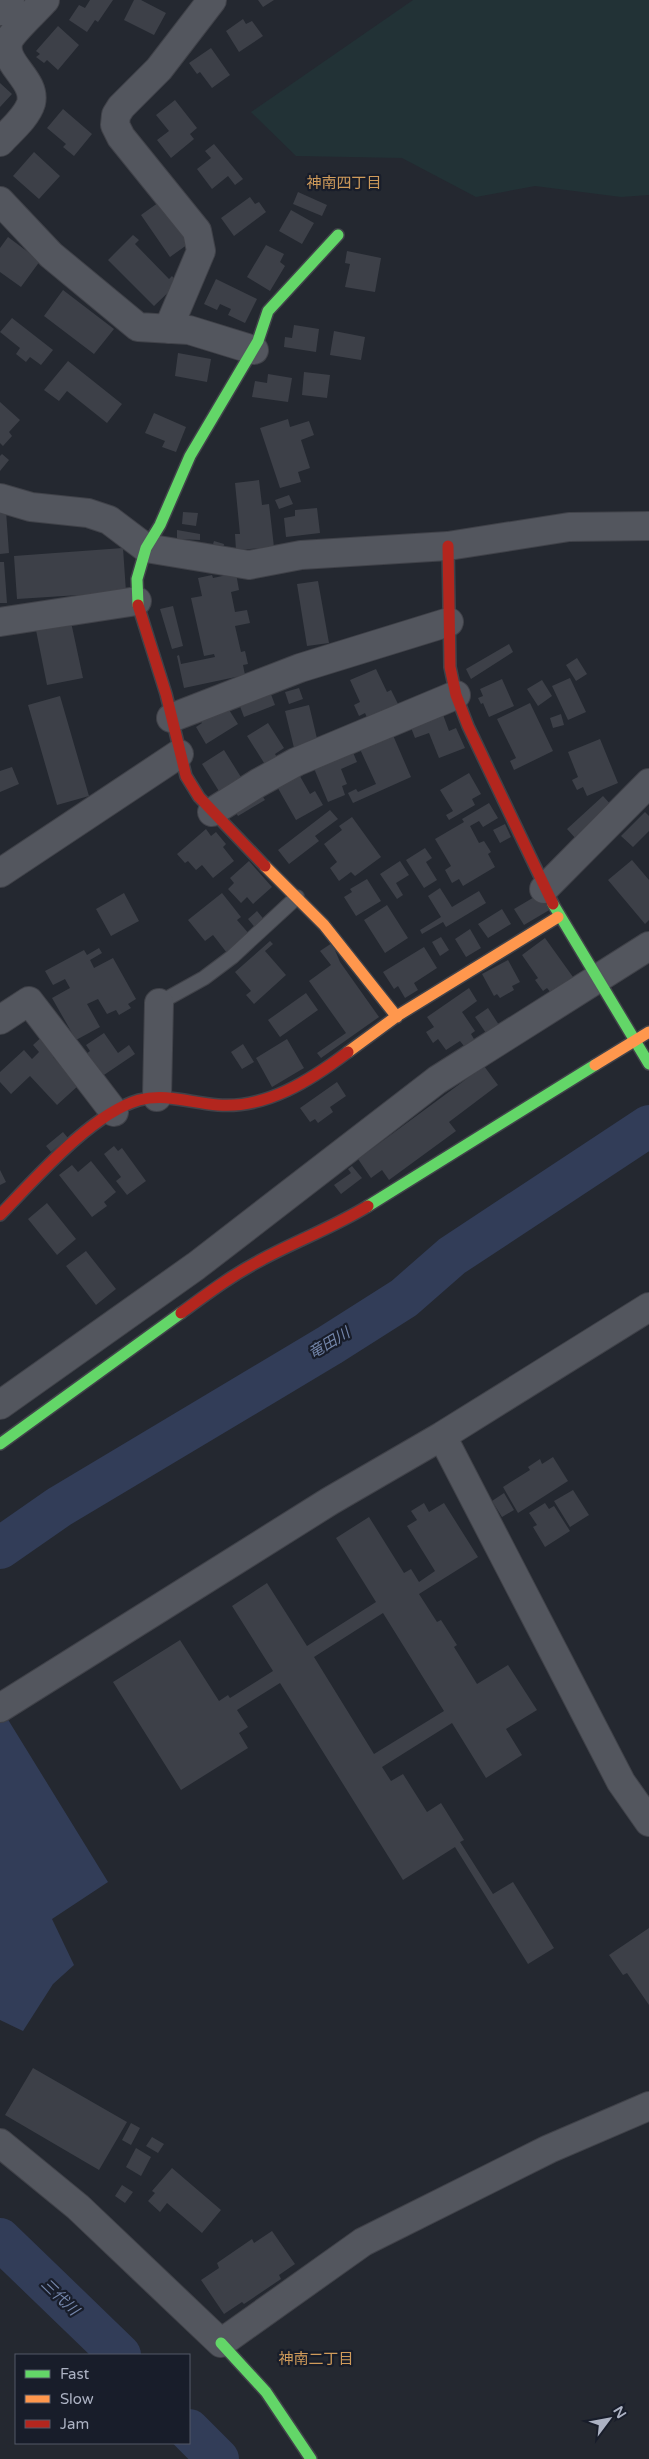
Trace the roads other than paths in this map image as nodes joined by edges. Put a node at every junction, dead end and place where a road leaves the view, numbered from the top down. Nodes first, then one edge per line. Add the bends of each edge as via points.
1 (10, 0) edge
2 (45, 0) edge
3 (212, 0) edge
4 (0, 11) edge
5 (0, 142) edge
6 (0, 201) edge
7 (338, 235) dead end
8 (168, 329) junction
9 (254, 350) junction
10 (0, 498) edge
11 (649, 526) edge
12 (448, 546) junction
13 (146, 548) junction
14 (137, 601) junction
15 (0, 622) edge
16 (450, 622) junction
17 (456, 695) junction
18 (171, 718) junction
19 (179, 754) junction
20 (649, 783) edge
21 (212, 812) junction
22 (3, 862) edge
23 (544, 889) junction
24 (297, 897) junction
25 (558, 917) junction
26 (649, 946) edge
27 (597, 980) junction
28 (159, 1003) joint
29 (397, 1017) junction
30 (0, 1020) edge
31 (649, 1032) edge
32 (634, 1041) junction
33 (649, 1064) edge
34 (157, 1096) junction
35 (114, 1112) junction
36 (0, 1215) edge
37 (649, 1307) edge
38 (0, 1406) edge
39 (442, 1436) junction
40 (0, 1444) edge
41 (0, 1708) edge
42 (649, 1822) edge
43 (649, 2106) edge
44 (0, 2143) edge
45 (221, 2343) junction
46 (311, 2459) edge

1 - 4 street
2 - 5 street via 9,39 7,49 11,61 25,80 31,102 27,112
3 - 8 street via 159,69 116,115 115,125 121,137 197,231 201,241 201,251
6 - 8 street via 51,255 138,327
7 - 9 street via 268,311
8 - 9 street via 189,330
9 - 13 street via 190,456 160,525
10 - 13 street via 31,506 88,513 109,520
11 - 12 street via 569,526
12 - 13 street via 300,555 248,565
12 - 16 street
13 - 14 street via 137,579
14 - 15 street
14 - 18 street
16 - 17 street via 450,667
16 - 18 street via 300,668
17 - 21 street via 296,762
17 - 23 street via 504,807
18 - 19 street
19 - 21 street via 186,776
19 - 22 street
20 - 23 street
21 - 24 street
23 - 25 street
24 - 28 lane via 232,957 204,978
24 - 29 street via 324,925
25 - 27 street
25 - 29 street
26 - 27 street
27 - 32 street
27 - 38 street via 437,1080 196,1266
28 - 34 street
29 - 34 street via 313,1077 277,1095 220,1106
30 - 35 street via 28,1001
31 - 32 street
32 - 33 street
32 - 40 street via 350,1217 260,1260 221,1284
34 - 35 street
35 - 36 street via 62,1153
37 - 39 street
39 - 41 street via 330,1501
39 - 42 street via 621,1782
43 - 45 street via 549,2149 363,2242
44 - 45 street via 78,2207
45 - 46 street via 266,2392

